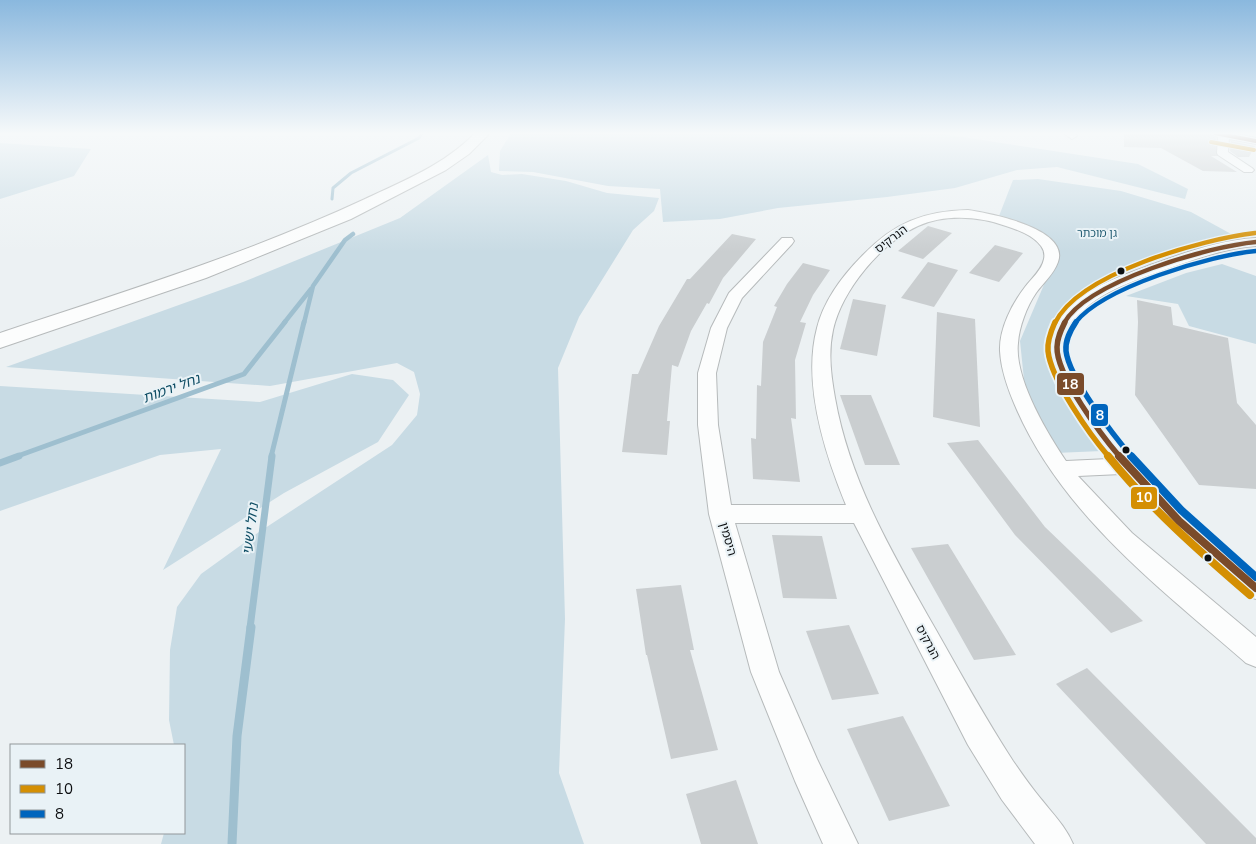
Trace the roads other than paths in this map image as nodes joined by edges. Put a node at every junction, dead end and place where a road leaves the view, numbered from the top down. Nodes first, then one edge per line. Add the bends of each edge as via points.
1 (403, 172) edge
2 (430, 172) edge
3 (788, 241) dead end
4 (1256, 242) edge
5 (0, 327) edge
6 (0, 341) edge
7 (1128, 466) junction
8 (1061, 469) junction
9 (721, 514) junction
10 (863, 514) junction
11 (1256, 588) edge
12 (1256, 654) edge
13 (841, 844) edge
14 (1056, 844) edge

1 - 5 highway via 277,232
2 - 6 highway via 302,234 178,281
3 - 9 street, היסמין via 735,296 719,328 707,373 708,425
4 - 7 street via 1223,246 1121,279 1086,299 1060,334 1057,346 1061,363 1075,394 1099,431
7 - 8 street
7 - 11 street via 1161,503
8 - 10 street, הנרקיס via 1044,447 1030,420 1018,386 1009,344 1018,311 1052,261 1052,252 1038,236 993,218 960,214 926,218 898,232 852,277 839,296 822,342 825,396 833,438
8 - 12 street, הנרקיס via 1106,522
9 - 10 street
9 - 13 street, היסמין via 765,672
10 - 14 street, הנרקיס via 961,704 1014,790

